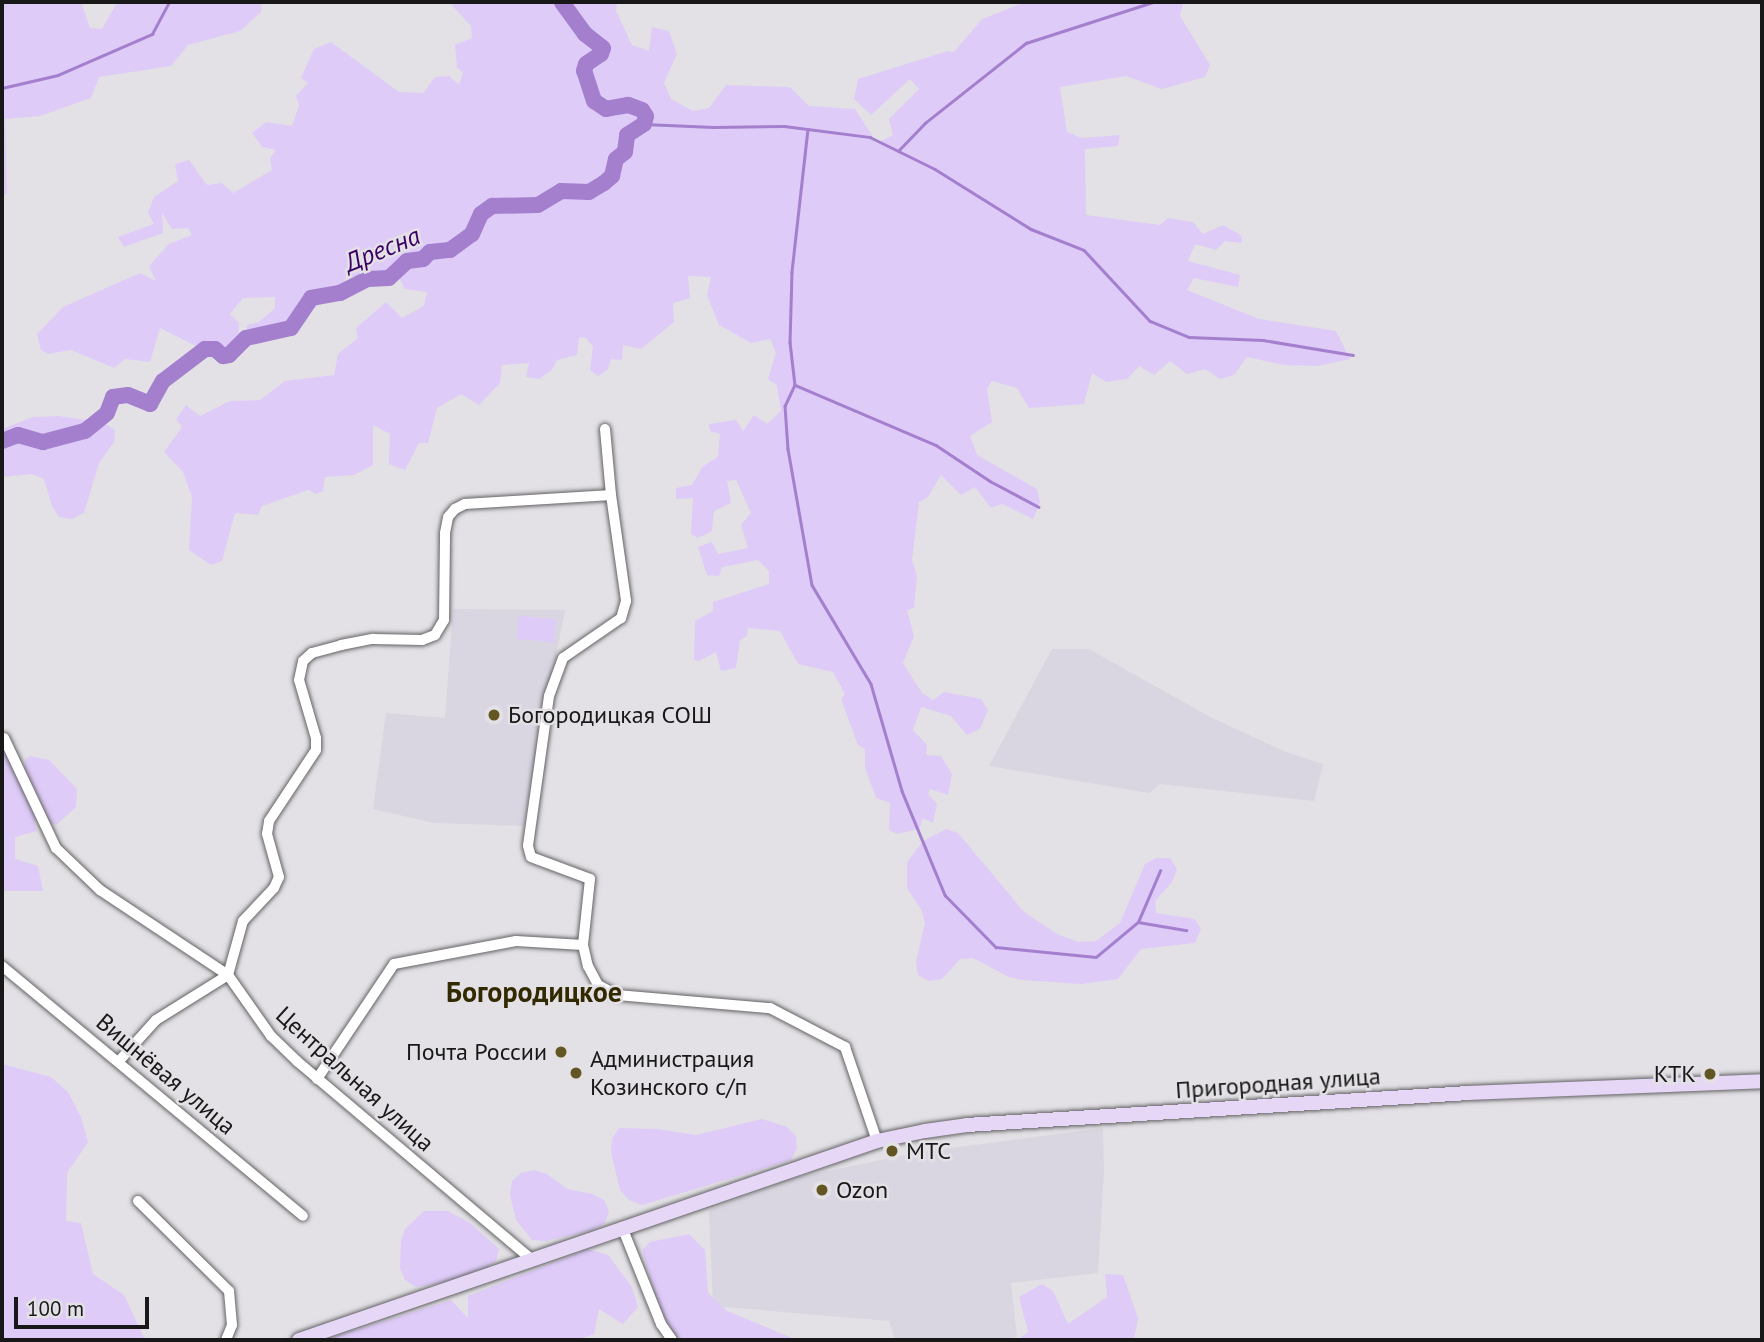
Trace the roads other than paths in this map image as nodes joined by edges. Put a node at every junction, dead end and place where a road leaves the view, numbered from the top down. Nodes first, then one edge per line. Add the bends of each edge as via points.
1 (605, 429) dead end
2 (611, 495) junction
3 (4, 738) dead end
4 (583, 945) junction
5 (2, 966) edge
6 (228, 975) junction
7 (118, 1061) junction
8 (317, 1079) junction
9 (1762, 1081) edge
10 (877, 1141) junction
11 (138, 1201) dead end
12 (303, 1216) dead end
13 (622, 1227) junction
14 (531, 1259) junction
15 (226, 1340) edge
16 (299, 1340) edge
17 (672, 1340) edge

1 - 2 street
2 - 4 street via 624,610 621,618 563,658 549,696 528,846 531,857 590,879
2 - 6 street via 465,504 455,509 445,533 444,620 435,635 422,640 373,639 341,645 312,653 303,662 299,680 316,750 270,821 267,834 279,877 243,921
3 - 6 street, Центральная улица via 56,848 100,890
4 - 8 street via 516,941 394,964
4 - 10 street via 593,978 608,992 770,1008 845,1047
5 - 7 street, Вишнёвая улица
6 - 7 street via 156,1020
6 - 8 street, Центральная улица via 271,1036
7 - 12 street, Вишнёвая улица
8 - 14 street, Центральная улица
9 - 10 street, Пригородная улица via 1468,1093 967,1125
10 - 13 street, Пригородная улица
11 - 15 street via 229,1291 232,1325
13 - 14 street, Пригородная улица
13 - 17 street via 661,1324
14 - 16 street, Пригородная улица

